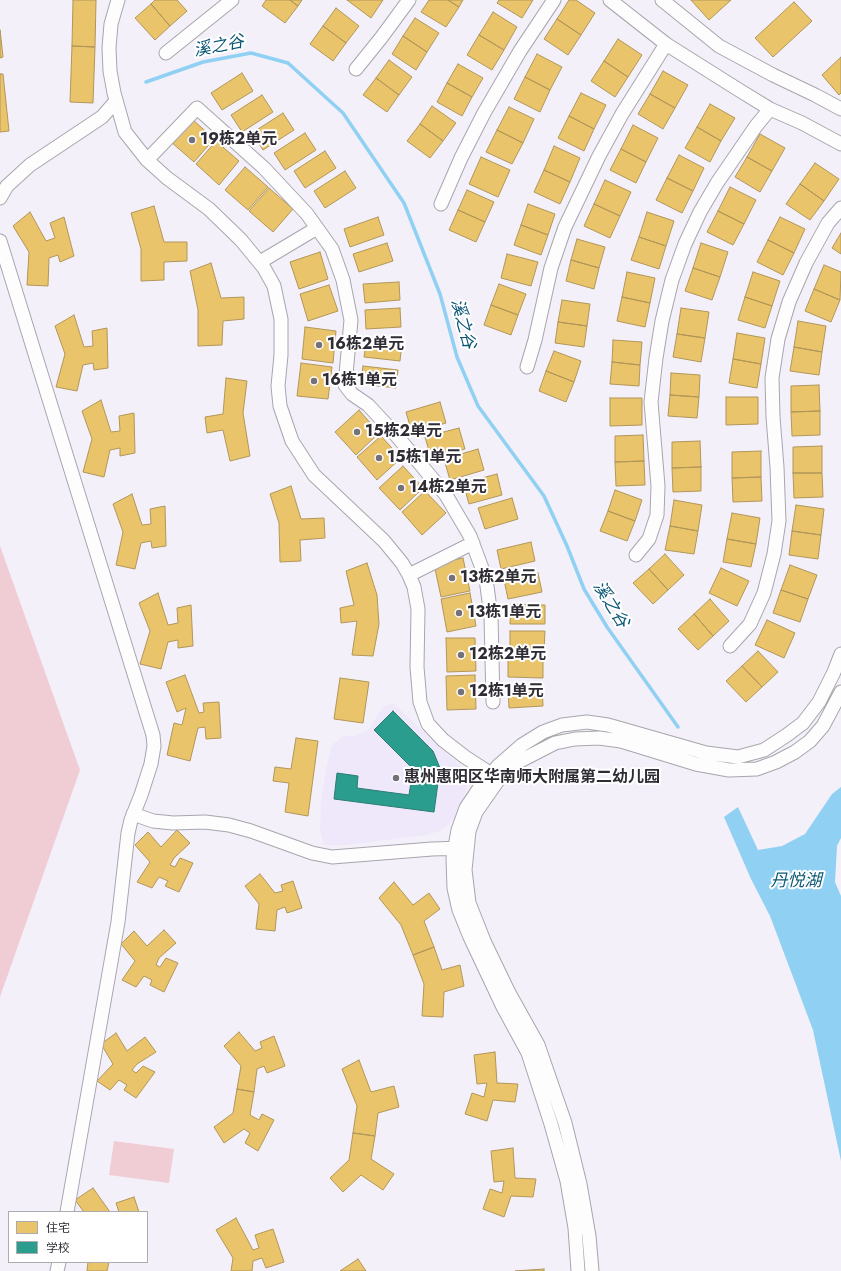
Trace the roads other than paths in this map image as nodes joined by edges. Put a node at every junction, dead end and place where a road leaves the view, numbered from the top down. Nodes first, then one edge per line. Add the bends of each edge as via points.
1 (118, 0) edge
2 (232, 0) edge
3 (409, 0) edge
4 (554, 0) edge
5 (610, 0) edge
6 (662, 0) edge
7 (666, 44) junction
8 (166, 53) dead end
9 (356, 69) dead end
10 (116, 101) junction
11 (770, 109) junction
12 (841, 109) edge
13 (841, 144) edge
14 (147, 160) junction
15 (0, 198) edge
16 (441, 204) dead end
17 (841, 208) edge
18 (317, 228) junction
19 (0, 241) edge
20 (260, 262) junction
21 (527, 367) dead end
22 (473, 543) junction
23 (636, 555) dead end
24 (409, 575) junction
25 (730, 646) dead end
26 (841, 654) edge
27 (841, 692) edge
28 (493, 702) dead end
29 (495, 776) junction
30 (134, 814) junction
31 (461, 848) junction
32 (67, 1211) edge
33 (578, 1271) edge
34 (592, 1271) edge

1 - 10 street via 111,24 109,48 110,71
2 - 8 street
3 - 9 street
4 - 16 street via 520,51 484,113
5 - 7 street
6 - 12 street via 718,46
7 - 11 street
7 - 21 street via 622,114 565,227 551,268
10 - 14 street via 125,132
10 - 15 street via 102,117 30,165 7,186
11 - 13 street
11 - 23 street via 717,183 700,212 672,280 662,321 652,402 658,486 657,515 649,539
14 - 18 street via 197,108 264,168 308,214
14 - 20 street via 210,209
17 - 25 street via 828,223 806,263 789,302 778,339 772,378 779,521 774,554 764,593 750,624
18 - 20 street
18 - 22 street via 337,261 351,320 345,385 396,435 446,495
19 - 30 street via 153,735 151,764
20 - 24 street via 274,286 281,319 278,386 280,406 292,441 314,475 384,541
22 - 24 street
22 - 28 street via 486,579 491,616
24 - 29 street via 418,609 417,667 420,702 428,724 443,740
26 - 29 street via 819,702 803,723 764,750 738,757 706,753 586,722 562,725 543,732 522,745 498,766
27 - 29 street via 824,726 810,741 795,752 757,769 729,770 696,764 599,738 555,743
29 - 31 street via 482,784 466,808 458,830
30 - 31 street via 153,821 229,825 312,853 332,857
30 - 32 street via 128,832 118,922
31 - 33 street via 453,858 454,888 459,910 503,1007 528,1053 567,1181 575,1228
31 - 34 street via 469,903 484,941 538,1045 565,1123 589,1236

